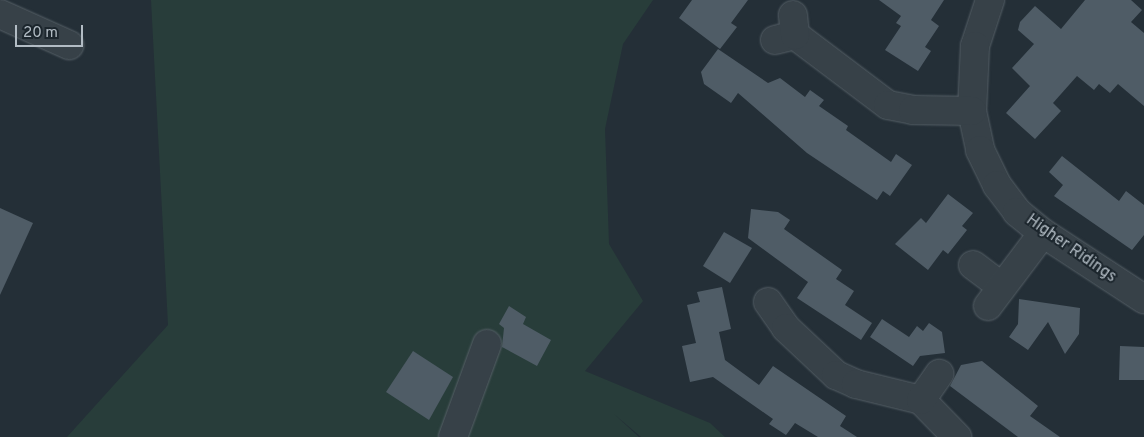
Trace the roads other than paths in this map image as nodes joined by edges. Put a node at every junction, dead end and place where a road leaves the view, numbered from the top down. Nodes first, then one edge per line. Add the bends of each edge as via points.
1 (990, 0) edge
2 (0, 14) edge
3 (788, 30) dead end
4 (70, 46) dead end
5 (972, 111) junction
6 (1043, 233) junction
7 (973, 265) dead end
8 (1144, 299) edge
9 (768, 302) dead end
10 (487, 344) dead end
11 (939, 374) dead end
12 (921, 400) junction
13 (453, 437) edge
14 (957, 437) edge

1 - 5 street, Higher Ridings via 975,46
2 - 4 street
3 - 5 street via 888,105 913,110
5 - 6 street, Higher Ridings via 980,150 996,185 1017,212
6 - 7 street via 995,297
6 - 8 street, Higher Ridings
9 - 12 street via 777,335 836,375 856,384
10 - 13 street
11 - 12 street
12 - 14 street

